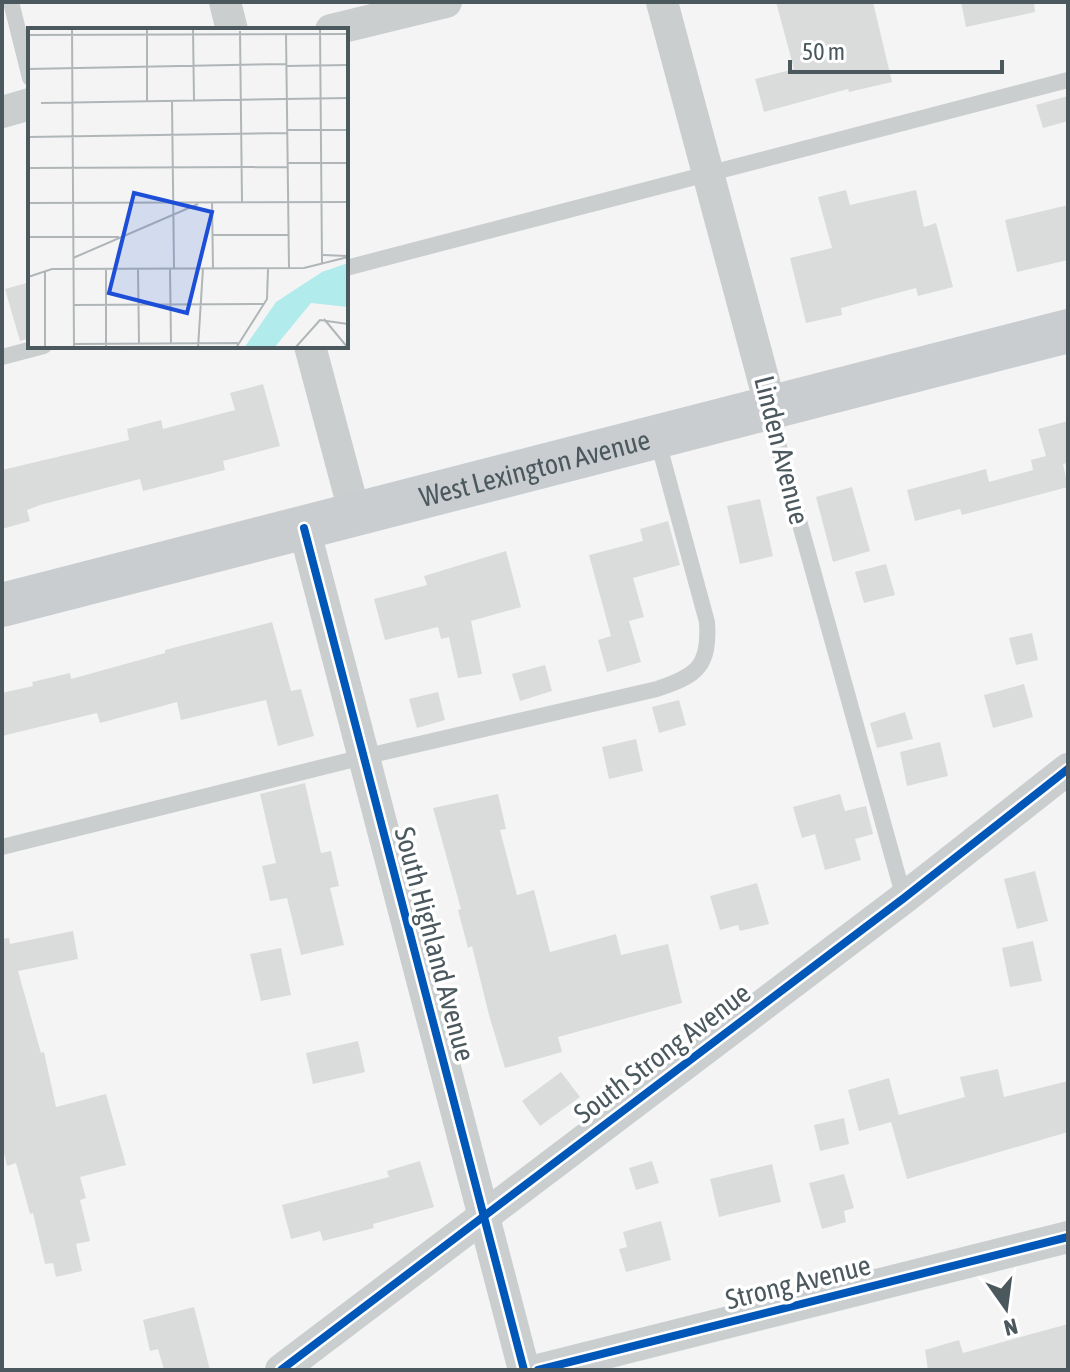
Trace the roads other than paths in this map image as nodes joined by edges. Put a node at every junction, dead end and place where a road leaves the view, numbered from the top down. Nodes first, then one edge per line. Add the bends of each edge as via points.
1 (11, 2) edge
2 (225, 2) edge
3 (446, 2) edge
4 (662, 2) edge
5 (232, 28) edge
6 (339, 28) edge
7 (28, 70) edge
8 (1068, 80) edge
9 (28, 105) edge
10 (2, 112) edge
11 (709, 174) junction
12 (348, 267) edge
13 (1068, 331) edge
14 (36, 348) edge
15 (311, 348) edge
16 (2, 357) edge
17 (771, 408) junction
18 (657, 437) junction
19 (355, 515) junction
20 (304, 528) junction
21 (2, 605) edge
22 (363, 757) junction
23 (1065, 773) edge
24 (2, 847) edge
25 (904, 898) junction
26 (483, 1216) junction
27 (1068, 1237) edge
28 (281, 1370) edge
29 (524, 1370) edge
30 (538, 1370) edge

1 - 7 lane
2 - 5 street
3 - 6 street
4 - 11 street, Linden Avenue
8 - 11 lane
9 - 10 street
11 - 12 lane
11 - 17 street, Linden Avenue
13 - 17 main road, West Lexington Avenue
14 - 16 lane
15 - 19 street
17 - 18 main road, West Lexington Avenue
17 - 25 lane, Linden Avenue
18 - 19 main road, West Lexington Avenue
18 - 22 lane via 707,622 709,644 703,663 686,680 657,689
19 - 20 main road, West Lexington Avenue
20 - 21 main road, West Lexington Avenue
20 - 22 street, South Highland Avenue
22 - 24 lane
22 - 26 street, South Highland Avenue
23 - 25 street, South Strong Avenue
25 - 26 street, South Strong Avenue
26 - 28 street, South Strong Avenue
26 - 29 street, South Highland Avenue
27 - 30 street, Strong Avenue

